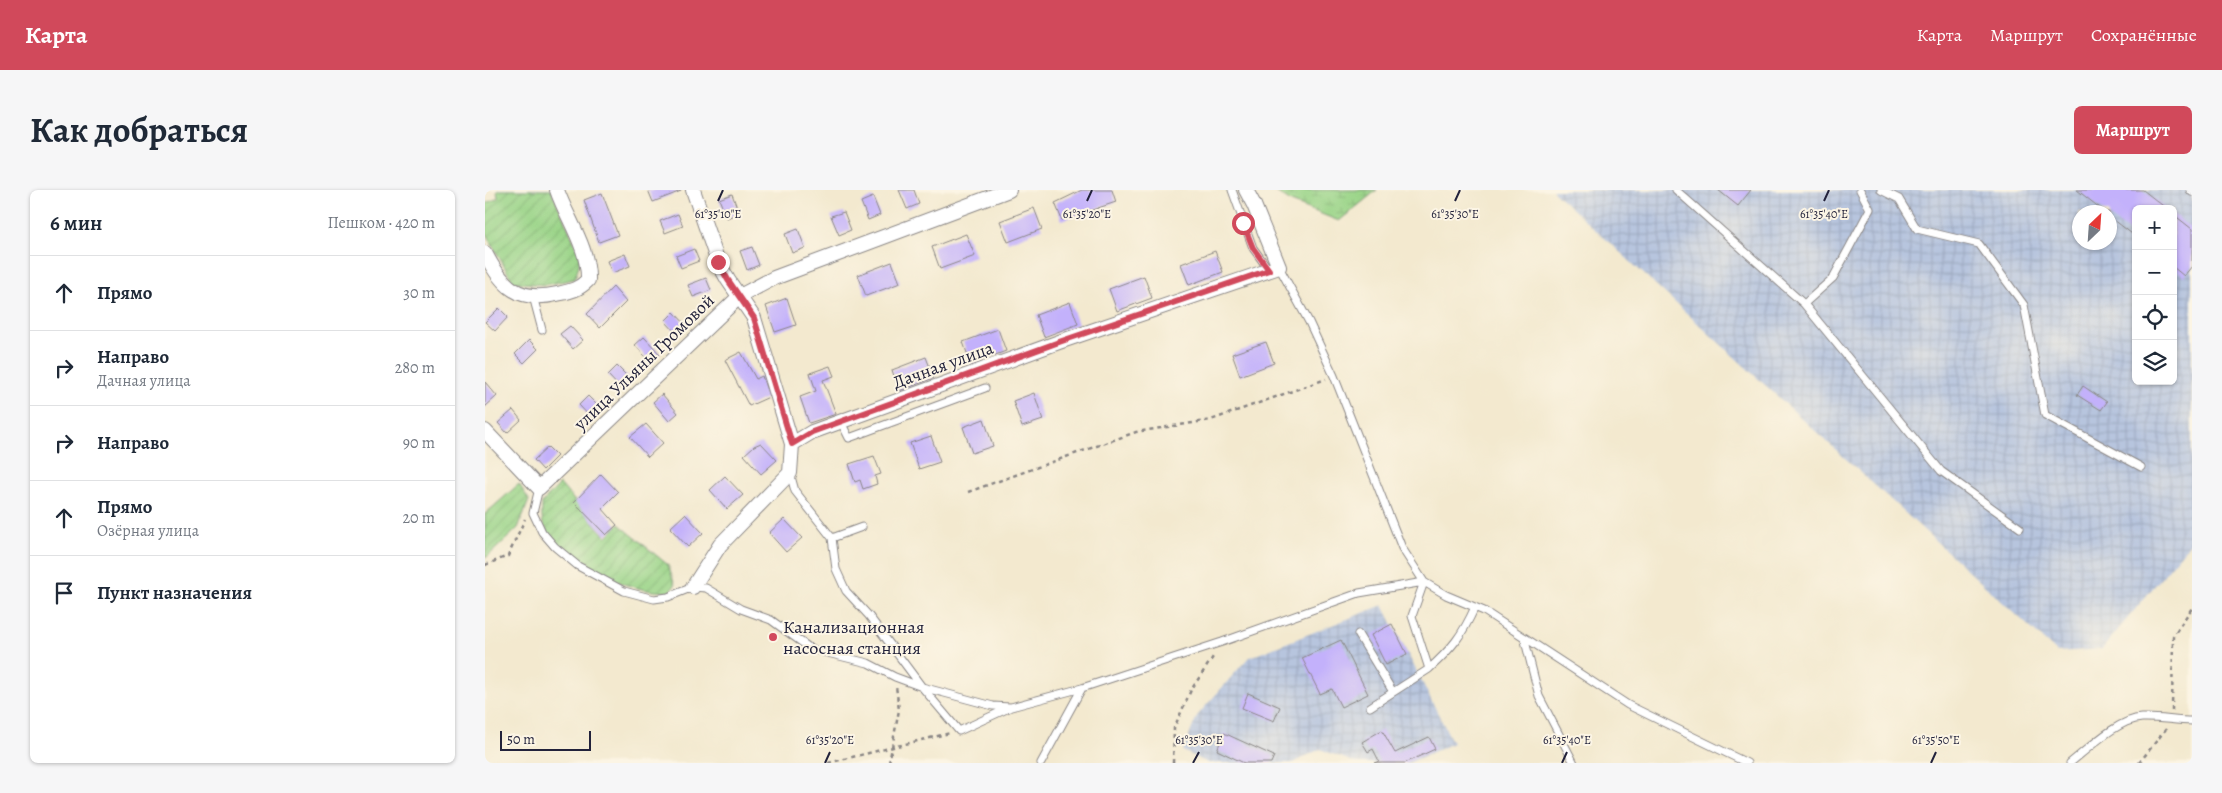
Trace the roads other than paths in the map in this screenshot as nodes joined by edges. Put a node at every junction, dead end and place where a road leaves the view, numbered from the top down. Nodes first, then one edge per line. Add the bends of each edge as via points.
1 (557, 190) edge
2 (693, 190) edge
3 (1009, 190) edge
4 (1232, 190) edge
5 (1246, 190) edge
6 (1676, 190) edge
7 (1861, 190) edge
8 (1881, 190) edge
9 (485, 253) edge
10 (1274, 268) junction
11 (533, 296) junction
12 (740, 296) junction
13 (1804, 304) junction
14 (542, 330) dead end
15 (985, 388) dead end
16 (841, 422) junction
17 (485, 431) edge
18 (792, 444) junction
19 (2141, 467) dead end
20 (790, 473) junction
21 (539, 488) junction
22 (862, 527) dead end
23 (2020, 528) dead end
24 (832, 538) junction
25 (1424, 582) junction
26 (693, 587) junction
27 (1475, 607) junction
28 (1357, 634) dead end
29 (1524, 638) junction
30 (1429, 669) junction
31 (922, 687) junction
32 (1082, 688) junction
33 (1393, 692) junction
34 (1011, 707) junction
35 (1370, 708) dead end
36 (2192, 721) edge
37 (1041, 763) edge
38 (1574, 763) edge
39 (1747, 763) edge
40 (2070, 763) edge

1 - 11 street via 584,254 588,280 579,289
2 - 12 street via 718,262
3 - 12 street, улица Ульяны Громовой via 774,278
4 - 10 lane via 1253,248
5 - 10 street
6 - 13 lane
7 - 13 lane via 1870,209 1833,278
8 - 19 lane via 1899,199 1917,229 1979,244 2024,305 2045,415
9 - 11 street via 495,273 508,287
10 - 16 street, Дачная улица
10 - 25 lane via 1309,322 1334,376 1402,548
11 - 14 lane
12 - 18 street via 754,318
12 - 21 street, улица Ульяны Громовой
13 - 23 lane via 1941,471
15 - 16 lane via 849,438
16 - 18 street, Дачная улица via 812,432
17 - 21 street
18 - 20 street
20 - 24 lane via 795,491
20 - 26 street via 720,545
21 - 26 lane via 533,513 542,532 578,566 624,591 654,599
22 - 24 lane
24 - 31 lane via 836,569 846,591 869,616
25 - 27 lane
25 - 30 lane via 1411,616
25 - 32 lane via 1359,593
26 - 31 lane via 706,588 741,609 771,620 811,649 868,663
27 - 29 lane via 1505,623
27 - 30 lane via 1450,650
28 - 33 lane
29 - 38 lane via 1539,696
29 - 39 lane via 1628,705
30 - 33 lane
31 - 34 lane via 993,706
31 - 34 lane via 959,731
32 - 34 lane
32 - 37 lane
33 - 35 lane
36 - 40 lane via 2132,720 2120,725

